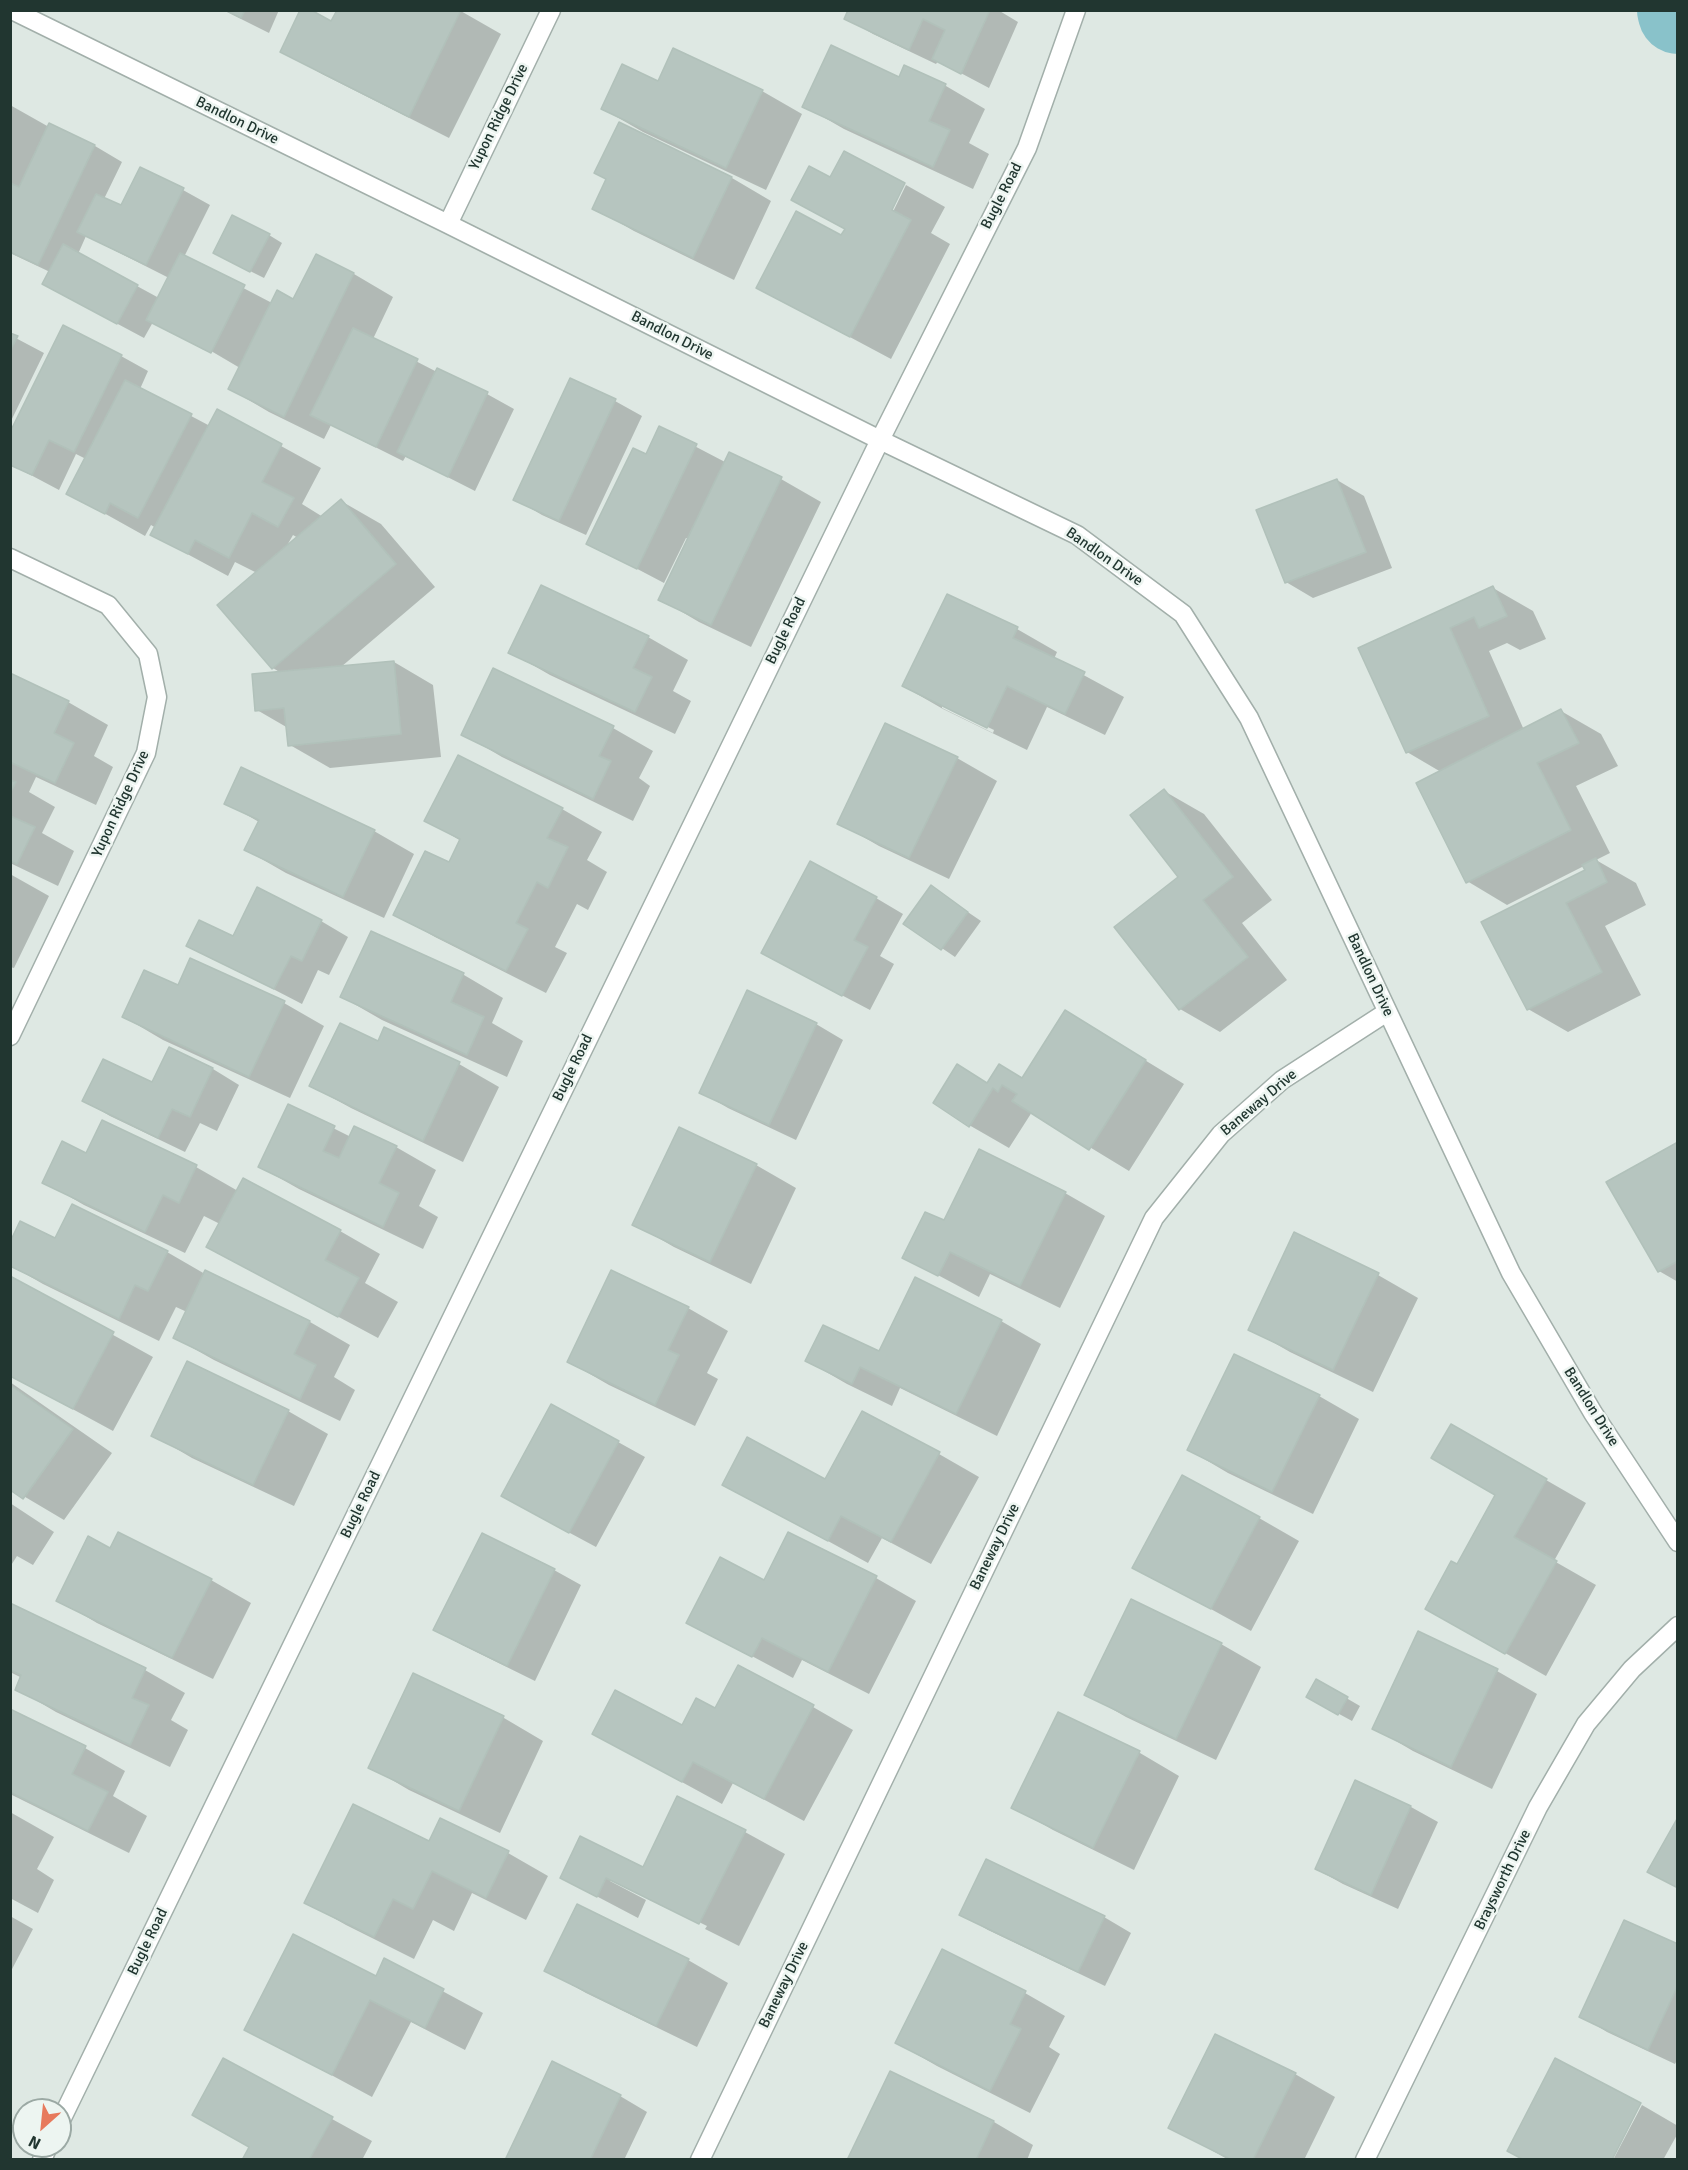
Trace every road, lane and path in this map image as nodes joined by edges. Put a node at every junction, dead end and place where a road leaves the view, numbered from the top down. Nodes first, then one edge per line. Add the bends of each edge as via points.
1 (12, 10) edge
2 (551, 10) edge
3 (1076, 10) edge
4 (448, 224) junction
5 (880, 440) junction
6 (10, 558) edge
7 (1387, 1012) junction
8 (10, 1036) edge
9 (1677, 1542) edge
10 (1677, 1626) edge
11 (72, 2098) edge
12 (700, 2160) edge
13 (1365, 2160) edge

1 - 4 street, Bandlon Drive
2 - 4 street, Yupon Ridge Drive
3 - 5 street, Bugle Road via 1027,148
4 - 5 street, Bandlon Drive
5 - 7 street, Bandlon Drive via 1077,535 1184,614 1249,718
5 - 11 street, Bugle Road
6 - 8 street, Yupon Ridge Drive via 108,605 148,654 157,697 146,753
7 - 9 street, Bandlon Drive via 1511,1273 1593,1413
7 - 12 street, Baneway Drive via 1282,1080 1221,1134 1154,1218
10 - 13 street, Braysworth Drive via 1632,1669 1586,1724 1538,1807

